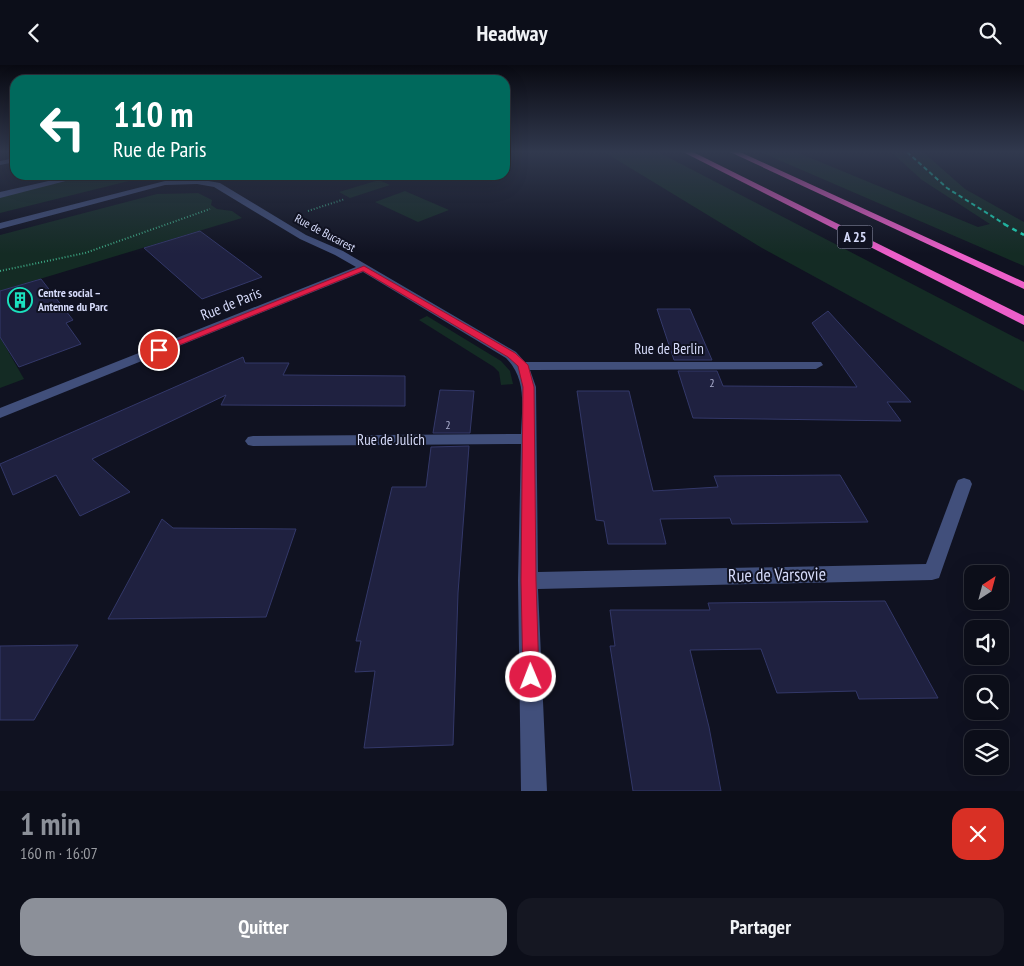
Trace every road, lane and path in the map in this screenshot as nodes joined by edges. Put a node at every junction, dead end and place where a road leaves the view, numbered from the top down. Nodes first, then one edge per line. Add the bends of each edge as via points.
1 (39, 186) edge
2 (154, 186) edge
3 (217, 186) edge
4 (755, 186) edge
5 (807, 186) edge
6 (0, 195) edge
7 (236, 197) junction
8 (345, 199) dead end
9 (277, 221) junction
10 (0, 226) edge
11 (364, 268) junction
12 (0, 271) edge
13 (1024, 286) edge
14 (1024, 321) edge
15 (522, 365) junction
16 (816, 365) dead end
17 (0, 413) edge
18 (529, 439) junction
19 (253, 441) dead end
20 (964, 483) dead end
21 (528, 581) junction
22 (534, 791) edge

1 - 6 street
2 - 10 street, Rue de Bucarest
3 - 7 street, Rue de Bucarest
4 - 14 highway, A 25
5 - 13 highway, A 25
7 - 9 street, Rue de Bucarest
7 - 12 path via 86,253
8 - 9 path
9 - 11 street, Rue de Bucarest
11 - 15 street, Rue de Bucarest via 511,355
11 - 17 street, Rue de Paris
15 - 16 street, Rue de Berlin
15 - 18 street via 528,387
18 - 19 street, Rue de Julich
18 - 21 street
20 - 21 street, Rue de Varsovie via 932,572
21 - 22 street

